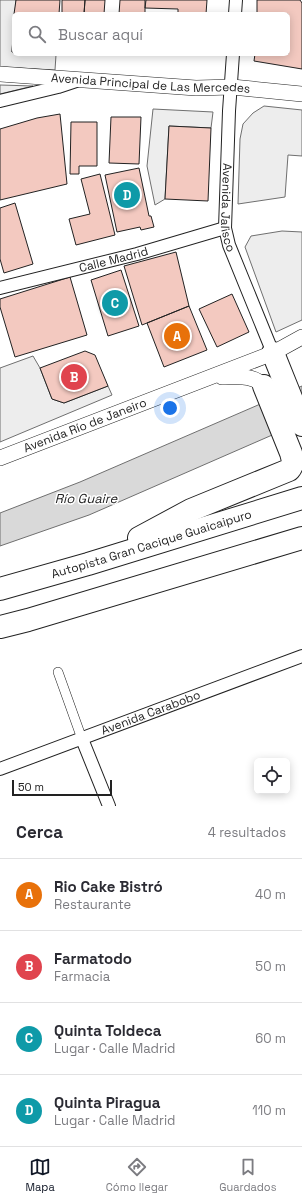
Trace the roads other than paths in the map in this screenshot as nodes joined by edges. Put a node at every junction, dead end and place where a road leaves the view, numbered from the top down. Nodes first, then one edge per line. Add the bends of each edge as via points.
1 (236, 0) edge
2 (235, 12) edge
3 (233, 56) edge
4 (0, 74) edge
5 (81, 79) junction
6 (232, 87) junction
7 (302, 94) edge
8 (0, 101) edge
9 (225, 228) junction
10 (0, 288) edge
11 (302, 337) edge
12 (302, 348) edge
13 (273, 353) junction
14 (207, 378) junction
15 (273, 381) junction
16 (302, 425) edge
17 (0, 458) edge
18 (302, 498) edge
19 (302, 538) edge
20 (88, 564) junction
21 (0, 589) edge
22 (0, 628) edge
23 (302, 656) edge
24 (58, 672) dead end
25 (82, 739) junction
26 (0, 769) edge
27 (108, 806) edge

1 - 2 street
3 - 6 street, Avenida Jalisco
4 - 5 street, Avenida Principal de Las Mercedes
5 - 6 street, Avenida Principal de Las Mercedes via 196,88
5 - 8 street
6 - 7 street, Avenida Principal de Las Mercedes
6 - 9 street, Avenida Jalisco
9 - 10 street, Calle Madrid via 137,254
9 - 13 street, Avenida Jalisco via 229,244
11 - 13 street, Avenida Río de Janeiro
12 - 13 street
13 - 14 street, Avenida Río de Janeiro
13 - 15 highway
14 - 15 street via 242,376 259,381
14 - 17 street, Avenida Río de Janeiro
15 - 16 highway
15 - 20 highway via 294,462 289,470 190,510
18 - 20 highway, Autopista Gran Cacique Guaicaipuro
19 - 22 highway
20 - 21 highway, Autopista Gran Cacique Guaicaipuro
23 - 25 street, Avenida Carabobo
24 - 25 street
25 - 26 street, Avenida Carabobo
25 - 27 street

